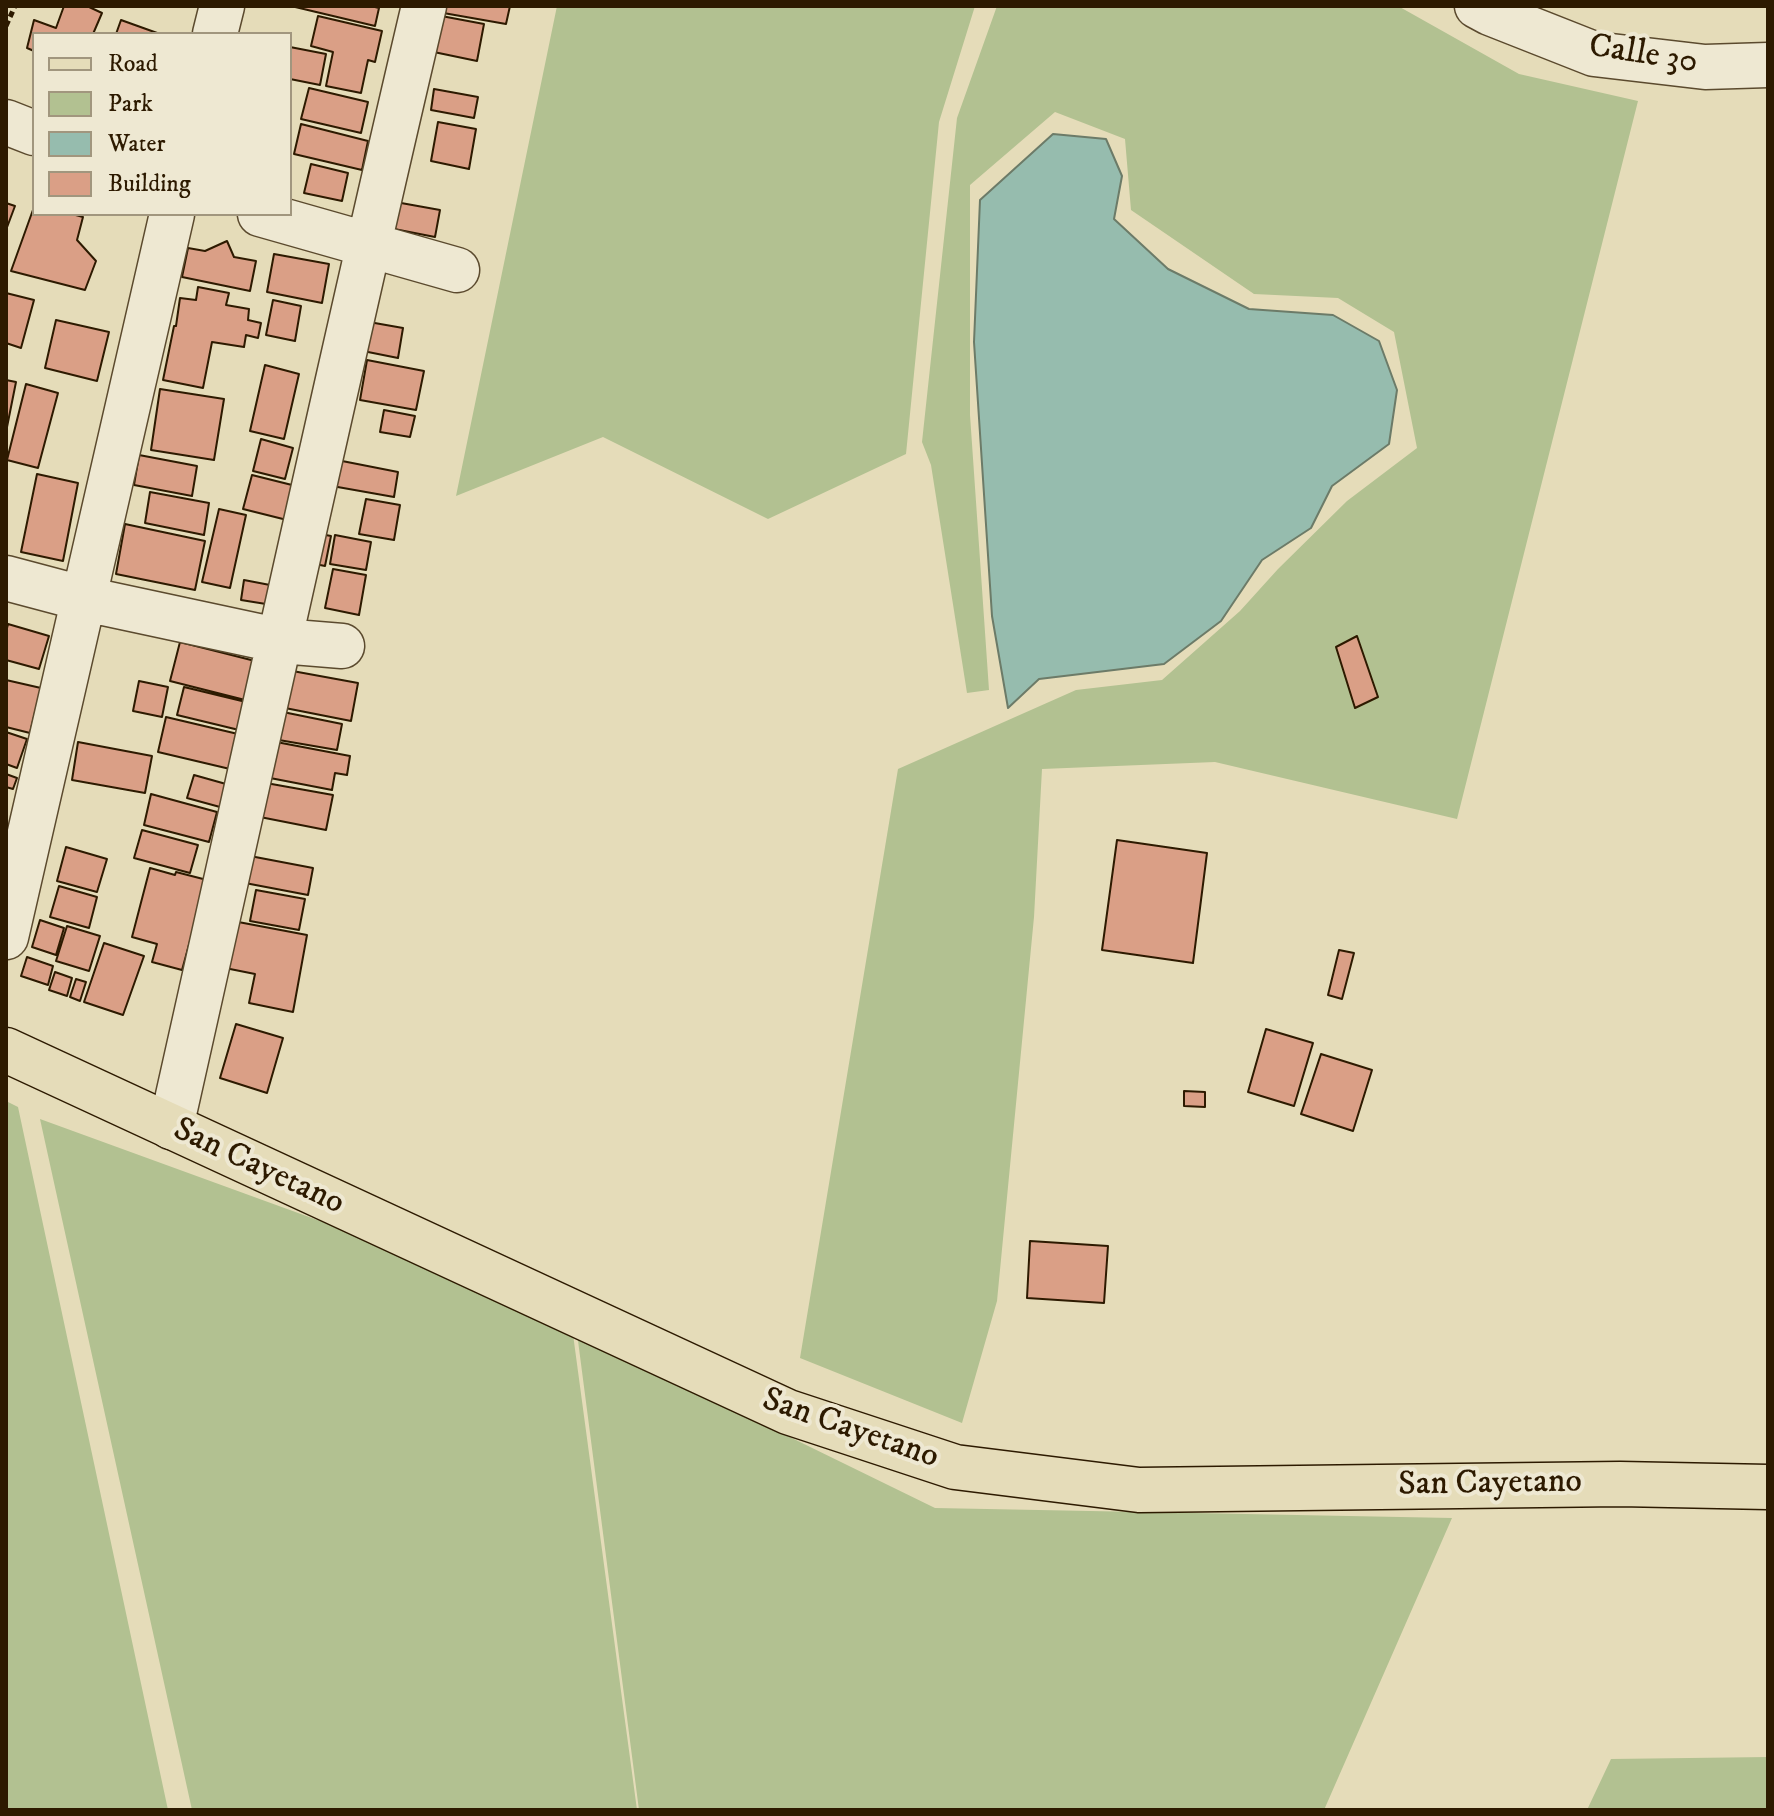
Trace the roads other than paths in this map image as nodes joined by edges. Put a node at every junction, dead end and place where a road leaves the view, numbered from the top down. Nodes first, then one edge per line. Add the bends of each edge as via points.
1 (222, 6) edge
2 (424, 6) edge
3 (1477, 6) edge
4 (216, 32) edge
5 (1768, 65) edge
6 (6, 122) edge
7 (32, 132) edge
8 (172, 216) edge
9 (267, 216) edge
10 (368, 244) junction
11 (457, 270) dead end
12 (6, 578) edge
13 (85, 599) junction
14 (281, 641) junction
15 (342, 646) dead end
16 (6, 937) edge
17 (6, 1050) edge
18 (171, 1127) junction
19 (1768, 1487) edge

1 - 4 street
2 - 10 street
3 - 5 street, Calle 30 via 1594,54 1705,67
6 - 7 street
8 - 13 street
9 - 10 street
10 - 11 street
10 - 14 street
12 - 13 street
13 - 14 street
13 - 16 street
14 - 15 street
14 - 18 street
17 - 18 main road, San Cayetano
18 - 19 main road, San Cayetano via 788,1412 955,1467 1139,1490

